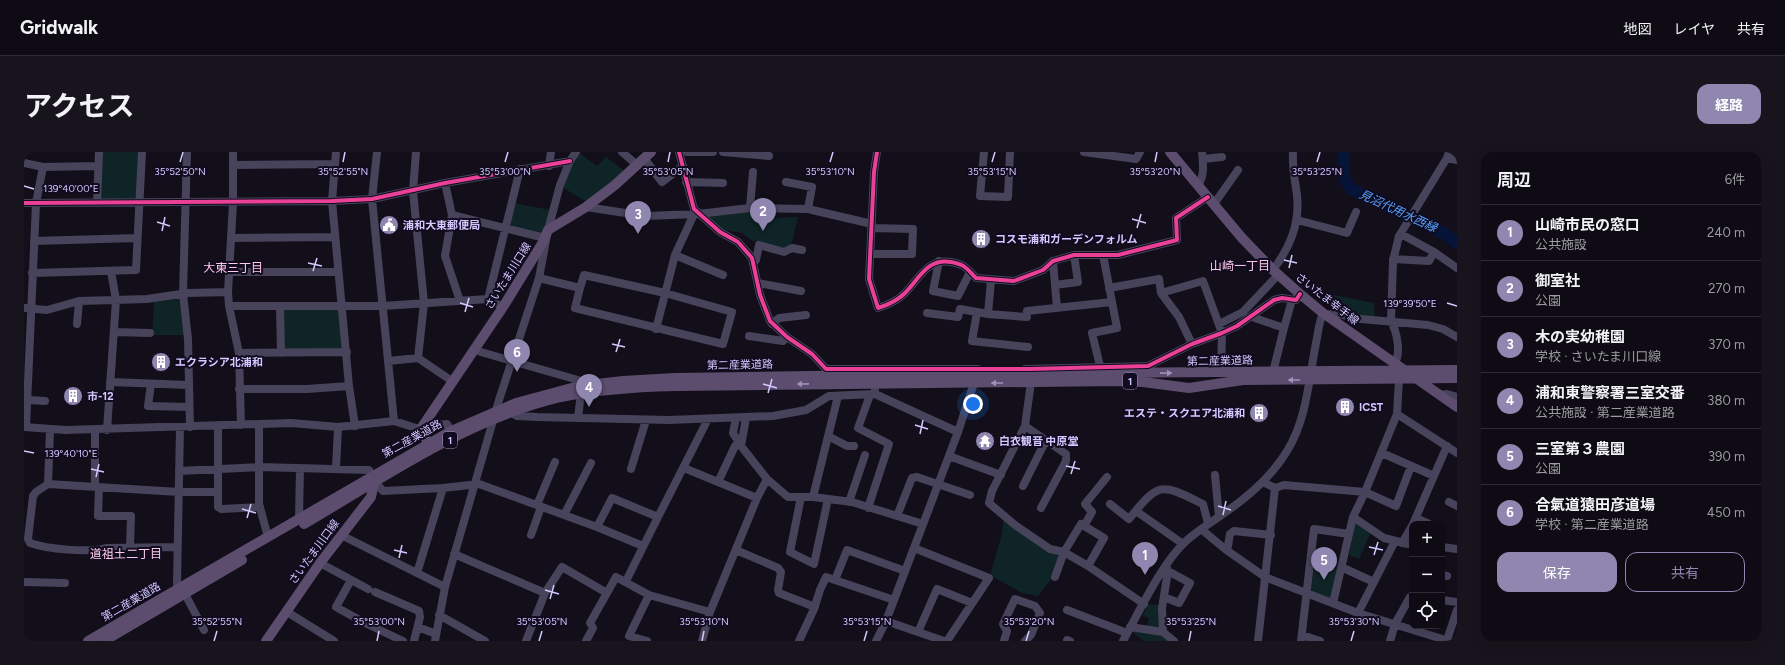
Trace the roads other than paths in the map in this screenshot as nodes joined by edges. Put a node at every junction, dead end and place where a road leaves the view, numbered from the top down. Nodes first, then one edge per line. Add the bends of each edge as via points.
1 (99, 152) edge
2 (142, 152) edge
3 (187, 152) edge
4 (233, 152) edge
5 (336, 152) edge
6 (377, 152) edge
7 (416, 152) edge
8 (551, 152) edge
9 (576, 152) edge
10 (622, 152) edge
11 (679, 152) edge
12 (687, 152) edge
13 (713, 152) edge
14 (723, 152) edge
15 (877, 152) edge
16 (984, 152) edge
17 (1010, 152) edge
18 (1084, 152) edge
19 (1140, 152) edge
20 (1170, 152) edge
21 (1292, 152) edge
22 (1448, 155) edge
23 (769, 156) dead end
24 (1203, 156) edge
25 (644, 158) edge
26 (1222, 158) dead end
27 (1457, 160) edge
28 (570, 161) junction
29 (24, 163) edge
30 (335, 164) junction
31 (233, 165) junction
32 (98, 166) junction
33 (549, 166) junction
34 (682, 166) junction
35 (43, 167) junction
36 (520, 170) junction
37 (1238, 170) dead end
38 (753, 172) dead end
39 (686, 182) junction
40 (786, 182) dead end
41 (445, 183) junction
42 (723, 183) dead end
43 (1198, 185) junction
44 (413, 191) junction
45 (372, 199) junction
46 (1211, 201) junction
47 (332, 202) junction
48 (24, 203) edge
49 (36, 203) junction
50 (97, 203) junction
51 (140, 203) junction
52 (185, 203) junction
53 (233, 203) junction
54 (586, 207) junction
55 (750, 208) junction
56 (808, 209) junction
57 (1356, 212) dead end
58 (696, 214) junction
59 (452, 215) junction
60 (1297, 220) junction
61 (872, 226) junction
62 (505, 229) junction
63 (546, 234) junction
64 (1401, 234) junction
65 (335, 237) junction
66 (137, 238) junction
67 (231, 238) junction
68 (34, 241) junction
69 (802, 250) dead end
70 (1434, 252) junction
71 (870, 254) junction
72 (1074, 255) junction
73 (1103, 255) junction
74 (676, 256) junction
75 (1393, 259) junction
76 (939, 261) junction
77 (1053, 261) junction
78 (753, 263) junction
79 (1457, 268) edge
80 (111, 271) junction
81 (32, 272) junction
82 (229, 272) junction
83 (338, 272) junction
84 (970, 272) junction
85 (1276, 272) junction
86 (723, 275) dead end
87 (539, 278) junction
88 (991, 280) junction
89 (758, 283) junction
90 (1056, 286) junction
91 (580, 288) junction
92 (1109, 288) junction
93 (801, 291) dead end
94 (228, 292) junction
95 (665, 293) junction
96 (1161, 293) junction
97 (183, 294) junction
98 (1296, 297) junction
99 (488, 298) junction
100 (116, 300) junction
101 (79, 301) junction
102 (460, 301) junction
103 (1112, 302) junction
104 (424, 303) junction
105 (229, 306) junction
106 (280, 306) junction
107 (342, 306) junction
108 (383, 306) junction
109 (503, 307) junction
110 (1057, 308) junction
111 (28, 309) edge
112 (976, 312) junction
113 (928, 313) dead end
114 (988, 314) junction
115 (1325, 314) junction
116 (806, 315) dead end
117 (1252, 317) junction
118 (1391, 321) junction
119 (77, 324) dead end
120 (772, 324) junction
121 (1219, 324) junction
122 (1284, 328) junction
123 (656, 329) junction
124 (114, 332) junction
125 (150, 333) dead end
126 (1222, 333) junction
127 (749, 336) dead end
128 (1457, 337) edge
129 (787, 338) junction
130 (1192, 344) junction
131 (1028, 347) dead end
132 (474, 350) junction
133 (347, 352) junction
134 (239, 353) junction
135 (281, 353) junction
136 (27, 355) edge
137 (418, 358) junction
138 (512, 360) junction
139 (388, 361) junction
140 (1395, 363) junction
141 (1100, 366) junction
142 (1457, 370) edge
143 (1406, 371) junction
144 (1273, 372) junction
145 (1221, 373) junction
146 (1310, 376) junction
147 (1417, 378) junction
148 (1457, 378) edge
149 (1399, 379) junction
150 (452, 381) junction
151 (110, 382) junction
152 (1031, 382) junction
153 (874, 383) junction
154 (974, 383) junction
155 (151, 384) junction
156 (189, 385) junction
157 (349, 386) junction
158 (240, 388) junction
159 (580, 390) junction
160 (872, 395) junction
161 (1440, 395) junction
162 (838, 396) junction
163 (1457, 397) edge
164 (28, 400) junction
165 (45, 401) dead end
166 (189, 407) junction
167 (1457, 407) edge
168 (512, 413) junction
169 (1397, 414) junction
170 (495, 415) junction
171 (578, 418) junction
172 (736, 418) junction
173 (746, 418) junction
174 (708, 419) junction
175 (646, 420) junction
176 (394, 421) junction
177 (240, 425) junction
178 (259, 425) junction
179 (355, 426) junction
180 (1025, 426) junction
181 (25, 427) edge
182 (190, 427) junction
183 (218, 427) junction
184 (338, 427) junction
185 (180, 428) junction
186 (422, 428) junction
187 (50, 430) junction
188 (95, 430) junction
189 (107, 430) junction
190 (451, 431) junction
191 (958, 432) junction
192 (828, 436) junction
193 (1046, 440) junction
194 (428, 443) junction
195 (740, 444) junction
196 (854, 446) dead end
197 (1447, 446) junction
198 (1382, 453) junction
199 (1457, 453) edge
200 (864, 455) dead end
201 (949, 456) junction
202 (555, 462) dead end
203 (591, 462) dead end
204 (1411, 466) junction
205 (259, 467) junction
206 (300, 468) junction
207 (684, 468) junction
208 (219, 469) junction
209 (336, 469) junction
210 (631, 469) dead end
211 (179, 471) junction
212 (1001, 475) junction
213 (1215, 475) dead end
214 (1434, 476) junction
215 (1107, 477) dead end
216 (767, 479) junction
217 (374, 480) junction
218 (718, 482) junction
219 (1263, 482) junction
220 (48, 484) junction
221 (475, 484) junction
222 (938, 484) junction
223 (1023, 486) dead end
224 (97, 487) junction
225 (443, 488) junction
226 (1275, 488) junction
227 (179, 492) junction
228 (218, 492) junction
229 (1365, 492) junction
230 (970, 495) dead end
231 (801, 497) junction
232 (814, 497) junction
233 (757, 498) junction
234 (828, 499) junction
235 (849, 502) junction
236 (1449, 502) dead end
237 (1110, 504) dead end
238 (539, 506) junction
239 (1457, 506) edge
240 (260, 507) junction
241 (868, 508) junction
242 (1041, 508) dead end
243 (1136, 511) junction
244 (564, 515) junction
245 (897, 516) junction
246 (658, 517) junction
247 (1220, 517) junction
248 (1353, 517) junction
249 (299, 519) junction
250 (1415, 521) edge
251 (923, 524) junction
252 (1084, 526) junction
253 (1205, 526) junction
254 (597, 527) junction
255 (1409, 529) edge
256 (1349, 534) junction
257 (341, 535) junction
258 (531, 535) dead end
259 (1271, 535) junction
260 (268, 537) junction
261 (26, 539) edge
262 (1398, 542) junction
263 (1183, 544) junction
264 (1409, 545) edge
265 (644, 546) junction
266 (177, 547) junction
267 (130, 548) junction
268 (914, 548) junction
269 (1445, 548) edge
270 (1225, 549) junction
271 (736, 550) junction
272 (1457, 550) edge
273 (1064, 552) junction
274 (454, 554) junction
275 (320, 563) junction
276 (1088, 566) junction
277 (1341, 567) junction
278 (1167, 568) junction
279 (905, 571) junction
280 (417, 573) junction
281 (1055, 577) dead end
282 (1265, 577) junction
283 (351, 580) junction
284 (835, 580) junction
285 (626, 581) junction
286 (24, 582) edge
287 (1374, 582) junction
288 (65, 583) dead end
289 (445, 587) junction
290 (183, 591) junction
291 (545, 593) junction
292 (607, 593) junction
293 (1306, 593) junction
294 (649, 595) junction
295 (1164, 597) junction
296 (1409, 599) edge
297 (894, 600) junction
298 (1445, 600) edge
299 (1457, 602) edge
300 (972, 603) junction
301 (1333, 603) junction
302 (1144, 604) junction
303 (815, 607) junction
304 (1067, 610) dead end
305 (1457, 610) edge
306 (287, 612) junction
307 (710, 612) junction
308 (1358, 613) junction
309 (439, 615) junction
310 (886, 621) junction
311 (1395, 624) junction
312 (418, 627) junction
313 (204, 630) dead end
314 (1129, 630) junction
315 (918, 632) junction
316 (1163, 632) junction
317 (435, 638) edge
318 (1301, 638) edge
319 (88, 641) edge
320 (104, 641) edge
321 (266, 641) edge
322 (334, 641) edge
323 (403, 641) edge
324 (414, 641) edge
325 (485, 641) edge
326 (526, 641) edge
327 (586, 641) edge
328 (647, 641) edge
329 (702, 641) edge
330 (799, 641) edge
331 (876, 641) edge
332 (946, 641) edge
333 (1004, 641) edge
334 (1025, 641) edge
335 (1123, 641) edge
336 (1174, 641) edge
337 (1258, 641) edge
338 (1320, 641) edge
339 (1390, 641) edge
340 (1448, 641) edge

1 - 32 street
2 - 51 street
3 - 52 street
4 - 31 street
5 - 30 street
6 - 45 street
7 - 44 street
8 - 33 street
9 - 28 street
10 - 25 street
11 - 34 street
12 - 13 street
14 - 23 street
15 - 61 street
16 - 17 street via 980,196 1008,196
18 - 19 street via 1136,159
20 - 43 main road, さいたま幸手線
21 - 60 street
22 - 27 street
22 - 64 street
24 - 26 street
24 - 43 street via 1201,180
25 - 34 street via 662,182
25 - 54 main road, さいたま川口線
28 - 33 street
28 - 63 street via 560,185
29 - 35 street
30 - 31 street
30 - 47 street
31 - 53 street
32 - 35 street
32 - 50 street
33 - 36 street
34 - 39 street
35 - 49 street
36 - 41 street
36 - 62 street
37 - 46 street
38 - 55 street
39 - 42 street
39 - 58 street
40 - 56 street via 812,187
41 - 44 street
41 - 59 street
43 - 46 main road, さいたま幸手線
44 - 45 street
44 - 104 street
45 - 47 street
45 - 108 street
46 - 73 street via 1176,218 1176,240 1118,255
46 - 85 main road, さいたま幸手線 via 1242,238
47 - 53 street
47 - 65 street
48 - 49 street
49 - 50 street
49 - 68 street
50 - 51 street
51 - 52 street
51 - 66 street
52 - 53 street
52 - 97 street
53 - 67 street
54 - 58 street via 645,216
54 - 63 main road, さいたま川口線
55 - 56 street
55 - 58 street
56 - 61 street
57 - 60 street via 1347,233
58 - 74 street
58 - 78 street via 738,242 752,258
59 - 62 street
59 - 102 street via 445,256
60 - 85 street
61 - 71 street
61 - 71 street via 913,229 912,254
62 - 63 street
62 - 99 street
63 - 87 street
63 - 109 main road, さいたま川口線
64 - 70 street
64 - 75 street
65 - 67 street
65 - 83 street
66 - 68 street
66 - 80 street via 136,270
67 - 82 street
68 - 81 street
69 - 78 street via 792,248 784,252 759,246
70 - 75 street via 1430,261
70 - 79 street
71 - 76 street via 869,279 878,308 892,303 905,294 920,275
72 - 73 street
72 - 77 street
72 - 90 street via 1078,282
73 - 92 street
74 - 86 street
74 - 95 street
75 - 118 street
76 - 84 street via 964,265
76 - 84 street via 933,291 958,296
77 - 88 street via 1043,270 1014,281
77 - 90 street
78 - 89 street
80 - 81 street
80 - 100 street
81 - 111 street
82 - 83 street
82 - 94 street
83 - 107 street
84 - 88 street via 976,278
85 - 98 main road, さいたま幸手線
85 - 121 street via 1243,312
87 - 91 street
87 - 138 street
88 - 114 street
89 - 93 street
89 - 120 street
90 - 110 street
91 - 95 street via 584,275
91 - 123 street via 575,308
92 - 96 street via 1159,279
92 - 103 street
94 - 97 street
94 - 105 street
95 - 123 street
95 - 123 street via 732,312 723,344
96 - 121 street via 1203,281
96 - 130 street via 1179,317
97 - 100 street
97 - 156 street via 188,339
98 - 115 main road, さいたま幸手線
98 - 117 street via 1274,300
98 - 122 street
99 - 102 street
99 - 109 street
100 - 101 street
100 - 124 street
101 - 111 street via 47,310
101 - 119 street
102 - 104 street
103 - 110 street
103 - 141 street via 1117,328 1092,333
104 - 108 street
104 - 137 street
105 - 106 street
105 - 134 street
106 - 107 street
106 - 135 street
107 - 108 street
107 - 133 street
108 - 139 street
109 - 132 main road, さいたま川口線
110 - 114 street via 1027,314
111 - 136 street
112 - 113 street via 960,309 958,317
112 - 114 street
112 - 131 street via 972,342
115 - 118 street
115 - 140 main road, さいたま幸手線
115 - 146 street
116 - 120 street via 779,318
117 - 122 street
117 - 126 street
118 - 128 street via 1428,325 1443,329
118 - 140 street via 1398,352
120 - 129 street
121 - 126 street
122 - 144 street
124 - 125 street
124 - 151 street
126 - 130 street
126 - 145 street
127 - 129 street via 782,341
129 - 141 street via 812,354 826,369 1029,369
130 - 141 street via 1148,366
132 - 138 street
132 - 150 main road, さいたま川口線
133 - 135 street
133 - 157 street
134 - 135 street
134 - 158 street
136 - 164 street
137 - 139 street
137 - 150 street
138 - 159 street via 578,380
138 - 170 street
139 - 176 street
140 - 143 main road, さいたま幸手線
142 - 143 main road, 第二産業道路 / 1
143 - 146 main road, 第二産業道路 / 1
143 - 147 main road, さいたま幸手線
144 - 145 main road, 第二産業道路 / 1
144 - 146 main road, 第二産業道路 / 1
159 -> 145 main road, 第二産業道路 / 1 via 623,380 682,378
146 - 149 main road, 第二産業道路 / 1
146 -> 152 main road, 第二産業道路 / 1 via 1244,380 1189,388 1133,381
146 - 219 street via 1296,432 1282,458
147 - 148 main road, 第二産業道路 / 1
147 - 149 main road, 第二産業道路 / 1
147 - 161 main road, さいたま幸手線
149 - 169 street
150 - 186 main road, さいたま川口線
151 - 155 street
151 - 189 street
152 -> 154 main road, 第二産業道路 / 1
152 - 180 street
153 - 154 main road, 第二産業道路 / 1
153 -> 159 main road, 第二産業道路 / 1
153 - 160 street
154 - 191 street
155 - 156 street
155 - 166 street via 148,406
156 - 166 street
157 - 158 street via 307,389
157 - 179 street
158 - 177 street
159 - 168 main road, 第二産業道路 / 1
159 - 170 main road, 第二産業道路 / 1 via 532,398
159 - 171 street
160 - 162 street
160 - 191 street
160 - 241 street via 858,428 889,444
161 - 163 street
161 - 167 main road, さいたま幸手線
162 - 173 street via 829,396 806,410
162 - 192 street
164 - 165 street
164 - 181 street
166 - 182 street
168 - 170 main road, 第二産業道路 / 1
168 - 171 street via 517,416
169 - 197 street
169 - 198 street
170 - 190 main road, 第二産業道路 / 1
170 - 217 main road, 第二産業道路 / 1
170 - 221 street
171 - 175 street
172 - 173 street
172 - 174 street
172 - 195 street via 732,433
173 - 195 street
174 - 175 street
174 - 207 street
175 - 210 street
176 - 179 street via 370,422
176 - 186 street
177 - 178 street
177 - 183 street
178 - 184 street via 291,423
178 - 205 street
179 - 184 street
180 - 193 street
180 - 212 street
181 - 187 street
182 - 183 street
182 - 185 street
183 - 208 street
184 - 209 street
185 - 189 street
185 - 211 street
186 - 190 street via 447,424
186 - 194 main road, 1
187 - 188 street
187 - 220 street
188 - 189 street
188 - 224 street
190 - 194 main road, 第二産業道路 / 1
191 - 201 street
192 - 196 street via 847,446
192 - 232 street
193 - 223 street
193 - 242 street via 1066,454 1066,461
194 - 217 main road, 第二産業道路 / 1
195 - 216 street
195 - 218 street via 735,446
197 - 199 street
197 - 214 street
198 - 204 street
198 - 229 street
200 - 235 street
201 - 212 street
201 - 222 street
202 - 238 street
203 - 244 street
204 - 214 street
204 - 229 street via 1396,506
205 - 206 street
205 - 208 street
205 - 240 street
206 - 209 street
206 - 249 street
207 - 218 street
207 - 246 street
208 - 211 street
208 - 228 street
209 - 217 street via 369,470
211 - 227 street
212 - 273 street via 989,503 1050,549
213 - 247 street
214 - 250 street
215 - 252 street via 1085,504 1092,512
216 - 231 street via 788,497
216 - 233 street
217 - 225 street via 383,492
217 - 249 main road, 第二産業道路 / 1
217 - 257 main road, さいたま川口線 via 371,497
217 - 290 main road, 第二産業道路 / 1
218 - 233 street
219 - 226 street
219 - 247 street
220 - 224 street
220 - 261 street via 33,496
221 - 225 street
221 - 238 street
221 - 274 street
222 - 230 street
222 - 245 street via 912,478
222 - 251 street
224 - 227 street
224 - 267 street via 98,516 131,516
225 - 280 street
226 - 229 street via 1284,485
226 - 259 street
227 - 228 street
227 - 266 street
228 - 240 street via 218,507 221,509
229 - 248 street
231 - 232 street
231 - 234 street via 790,552 814,564
232 - 234 street
233 - 271 street
234 - 235 street
235 - 241 street
236 - 239 street
237 - 243 street via 1129,519
238 - 244 street
238 - 258 street
240 - 260 street
241 - 245 street
243 - 253 street via 1152,493 1158,490 1174,490 1203,504
243 - 263 street
244 - 254 street
245 - 251 street
246 - 254 street via 612,498
246 - 265 street
247 - 253 street
248 - 256 street
248 - 262 street via 1384,538
249 - 260 main road, 第二産業道路 / 1
251 - 268 street
252 - 273 street via 1081,524
252 - 276 street via 1104,538
253 - 263 street
253 - 270 street
254 - 265 street
255 - 262 street
256 - 277 street
256 - 293 street via 1314,529
257 - 275 main road, さいたま川口線
257 - 280 street
259 - 270 street via 1234,531 1230,534
259 - 282 street
260 - 290 main road, 第二産業道路 / 1
261 - 267 street via 39,546 96,551 106,548
262 - 264 street
262 - 287 street
263 - 278 street
265 - 285 street
266 - 267 street
266 - 290 street via 177,584
268 - 279 street
268 - 300 street via 989,578
269 - 272 street
270 - 282 street
271 - 303 street via 778,568 781,572 779,593
271 - 307 street
273 - 276 street
273 - 281 street
274 - 289 street
274 - 291 street
275 - 283 street
275 - 306 main road, さいたま川口線
276 - 302 street
277 - 287 street
277 - 301 street
278 - 295 street
278 - 295 street via 1190,583 1179,604
278 - 302 street
279 - 284 street via 847,550
279 - 297 street
280 - 289 street
282 - 293 street
282 - 337 street
283 - 312 street via 419,611
283 - 323 street via 336,607
284 - 297 street
284 - 303 street via 826,577
285 - 292 street via 616,577
285 - 294 street
286 - 288 street
287 - 308 street
289 - 309 street
290 - 313 street
290 - 319 main road, 第二産業道路 / 1
290 - 320 main road, 第二産業道路 / 1
291 - 292 street via 562,567
291 - 326 street
292 - 327 street via 590,623 593,628
293 - 301 street
293 - 318 street
294 - 307 street
294 - 328 street via 629,636
295 - 316 street
296 - 311 street
297 - 310 street
298 - 299 street
300 - 315 street via 937,589
300 - 332 street
301 - 308 street
302 - 314 street
303 - 330 street
304 - 314 street
305 - 340 street
306 - 321 main road, さいたま川口線
306 - 322 street
307 - 329 street
308 - 311 street
309 - 317 street
309 - 325 street
310 - 315 street
310 - 331 street
311 - 339 street
311 - 340 street
312 - 317 street
312 - 324 street
314 - 316 street
314 - 335 street
315 - 332 street
316 - 336 street
318 - 338 street
333 - 334 street via 1007,631 1003,624 1015,599 1034,606 1040,613 1031,635

